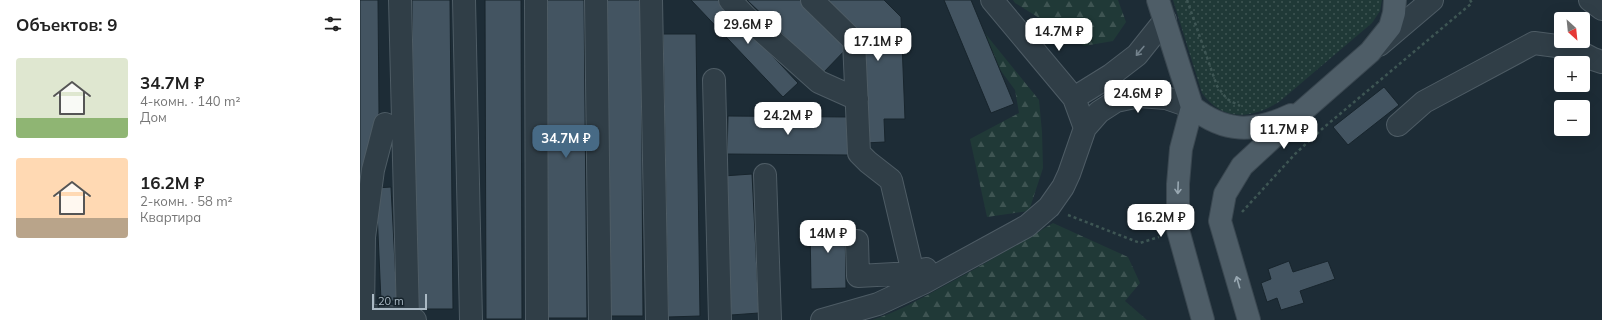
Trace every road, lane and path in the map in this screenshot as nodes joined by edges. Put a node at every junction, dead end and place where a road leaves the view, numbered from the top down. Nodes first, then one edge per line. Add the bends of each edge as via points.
1 (400, 0) edge
2 (464, 0) edge
3 (536, 0) edge
4 (596, 0) edge
5 (651, 0) edge
6 (730, 0) edge
7 (812, 0) edge
8 (992, 0) edge
9 (1158, 0) edge
10 (1187, 0) edge
11 (1395, 0) edge
12 (1432, 0) edge
13 (1590, 0) edge
14 (1602, 10) edge
15 (1164, 20) junction
16 (1370, 52) junction
17 (1602, 62) edge
18 (714, 80) dead end
19 (1074, 98) junction
20 (857, 99) junction
21 (1192, 106) junction
22 (1247, 107) dead end
23 (1305, 109) junction
24 (385, 124) dead end
25 (1398, 125) dead end
26 (1085, 128) junction
27 (765, 175) dead end
28 (857, 241) dead end
29 (968, 259) junction
30 (913, 273) junction
31 (362, 314) edge
32 (412, 320) edge
33 (471, 320) edge
34 (537, 320) edge
35 (600, 320) edge
36 (658, 320) edge
37 (720, 320) edge
38 (770, 320) edge
39 (822, 320) edge
40 (1203, 320) edge
41 (1248, 320) edge

1 - 32 street
2 - 33 street
3 - 34 street
4 - 35 street
5 - 36 street
6 - 20 street via 819,82
7 - 20 street via 854,41
8 - 19 street
9 - 15 main road
10 - 22 path via 1217,86 1227,99
11 - 16 main road via 1390,27
12 - 16 street
13 - 14 street
15 -> 19 street via 1137,55
15 - 21 main road
16 - 23 main road
17 - 25 street via 1572,48 1534,43 1424,102
18 - 37 street
19 - 26 street
20 - 30 street via 859,152 891,180
21 - 23 main road via 1205,117 1220,124 1239,128 1258,127
21 - 26 street via 1166,98 1139,96 1116,101 1099,112
21 -> 40 main road via 1181,149 1178,230
41 -> 23 main road via 1220,221 1225,194 1242,166
24 - 31 street via 373,170 364,237
26 - 29 street via 1069,174 1049,207 1027,226
27 - 38 street
28 - 30 street via 858,276
29 - 30 street
29 - 39 street via 923,284 878,304
31 - 32 street

